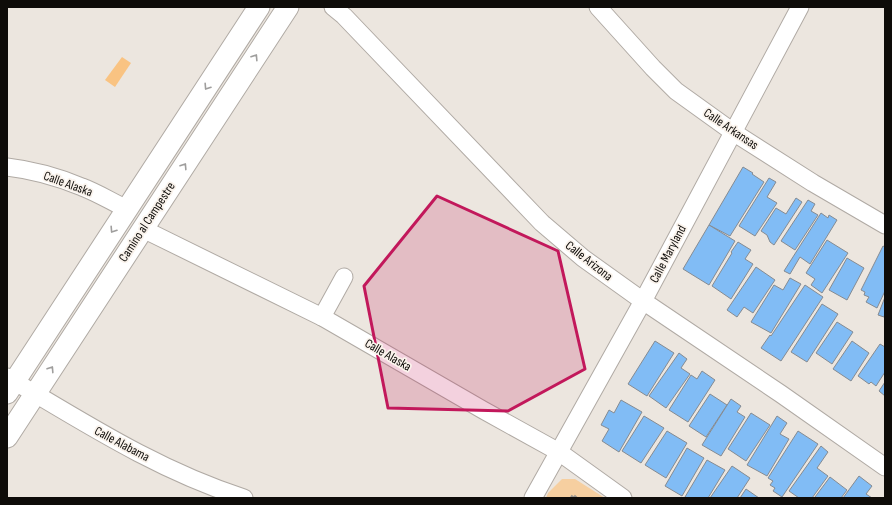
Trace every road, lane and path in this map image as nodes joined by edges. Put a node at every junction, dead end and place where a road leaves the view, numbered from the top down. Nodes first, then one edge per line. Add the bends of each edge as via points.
1 (259, 7) edge
2 (288, 7) edge
3 (333, 7) edge
4 (598, 7) edge
5 (800, 7) edge
6 (734, 132) junction
7 (7, 167) edge
8 (127, 209) junction
9 (885, 226) edge
10 (143, 228) junction
11 (344, 277) dead end
12 (643, 301) junction
13 (322, 317) junction
14 (9, 384) edge
15 (35, 394) junction
16 (7, 436) edge
17 (559, 452) junction
18 (885, 467) edge
19 (244, 498) edge
20 (533, 498) edge
21 (571, 498) edge
22 (577, 498) edge
23 (623, 498) edge

1 -> 8 street, Camino al Campestre
10 -> 2 street, Camino al Campestre
3 - 12 street, Calle Arizona via 542,223 583,258
4 - 6 street, Calle Arkansas via 676,91
5 - 6 street, Calle Maryland
6 - 9 street, Calle Arkansas
6 - 12 street, Calle Maryland
7 - 8 street, Calle Alaska via 53,176
8 -> 14 street, Camino al Campestre
10 - 13 street, Calle Alaska
15 -> 10 street, Camino al Campestre
11 - 13 street
12 - 17 street, Calle Maryland
12 - 18 street, Calle Arizona
13 - 17 street, Calle Alaska
14 - 15 street, Calle Alabama
15 - 16 street, Camino al Campestre
15 - 19 street, Calle Alabama via 171,470
17 - 20 street, Calle Maryland
17 - 23 street, Calle Alaska
21 - 22 path via 573,495

